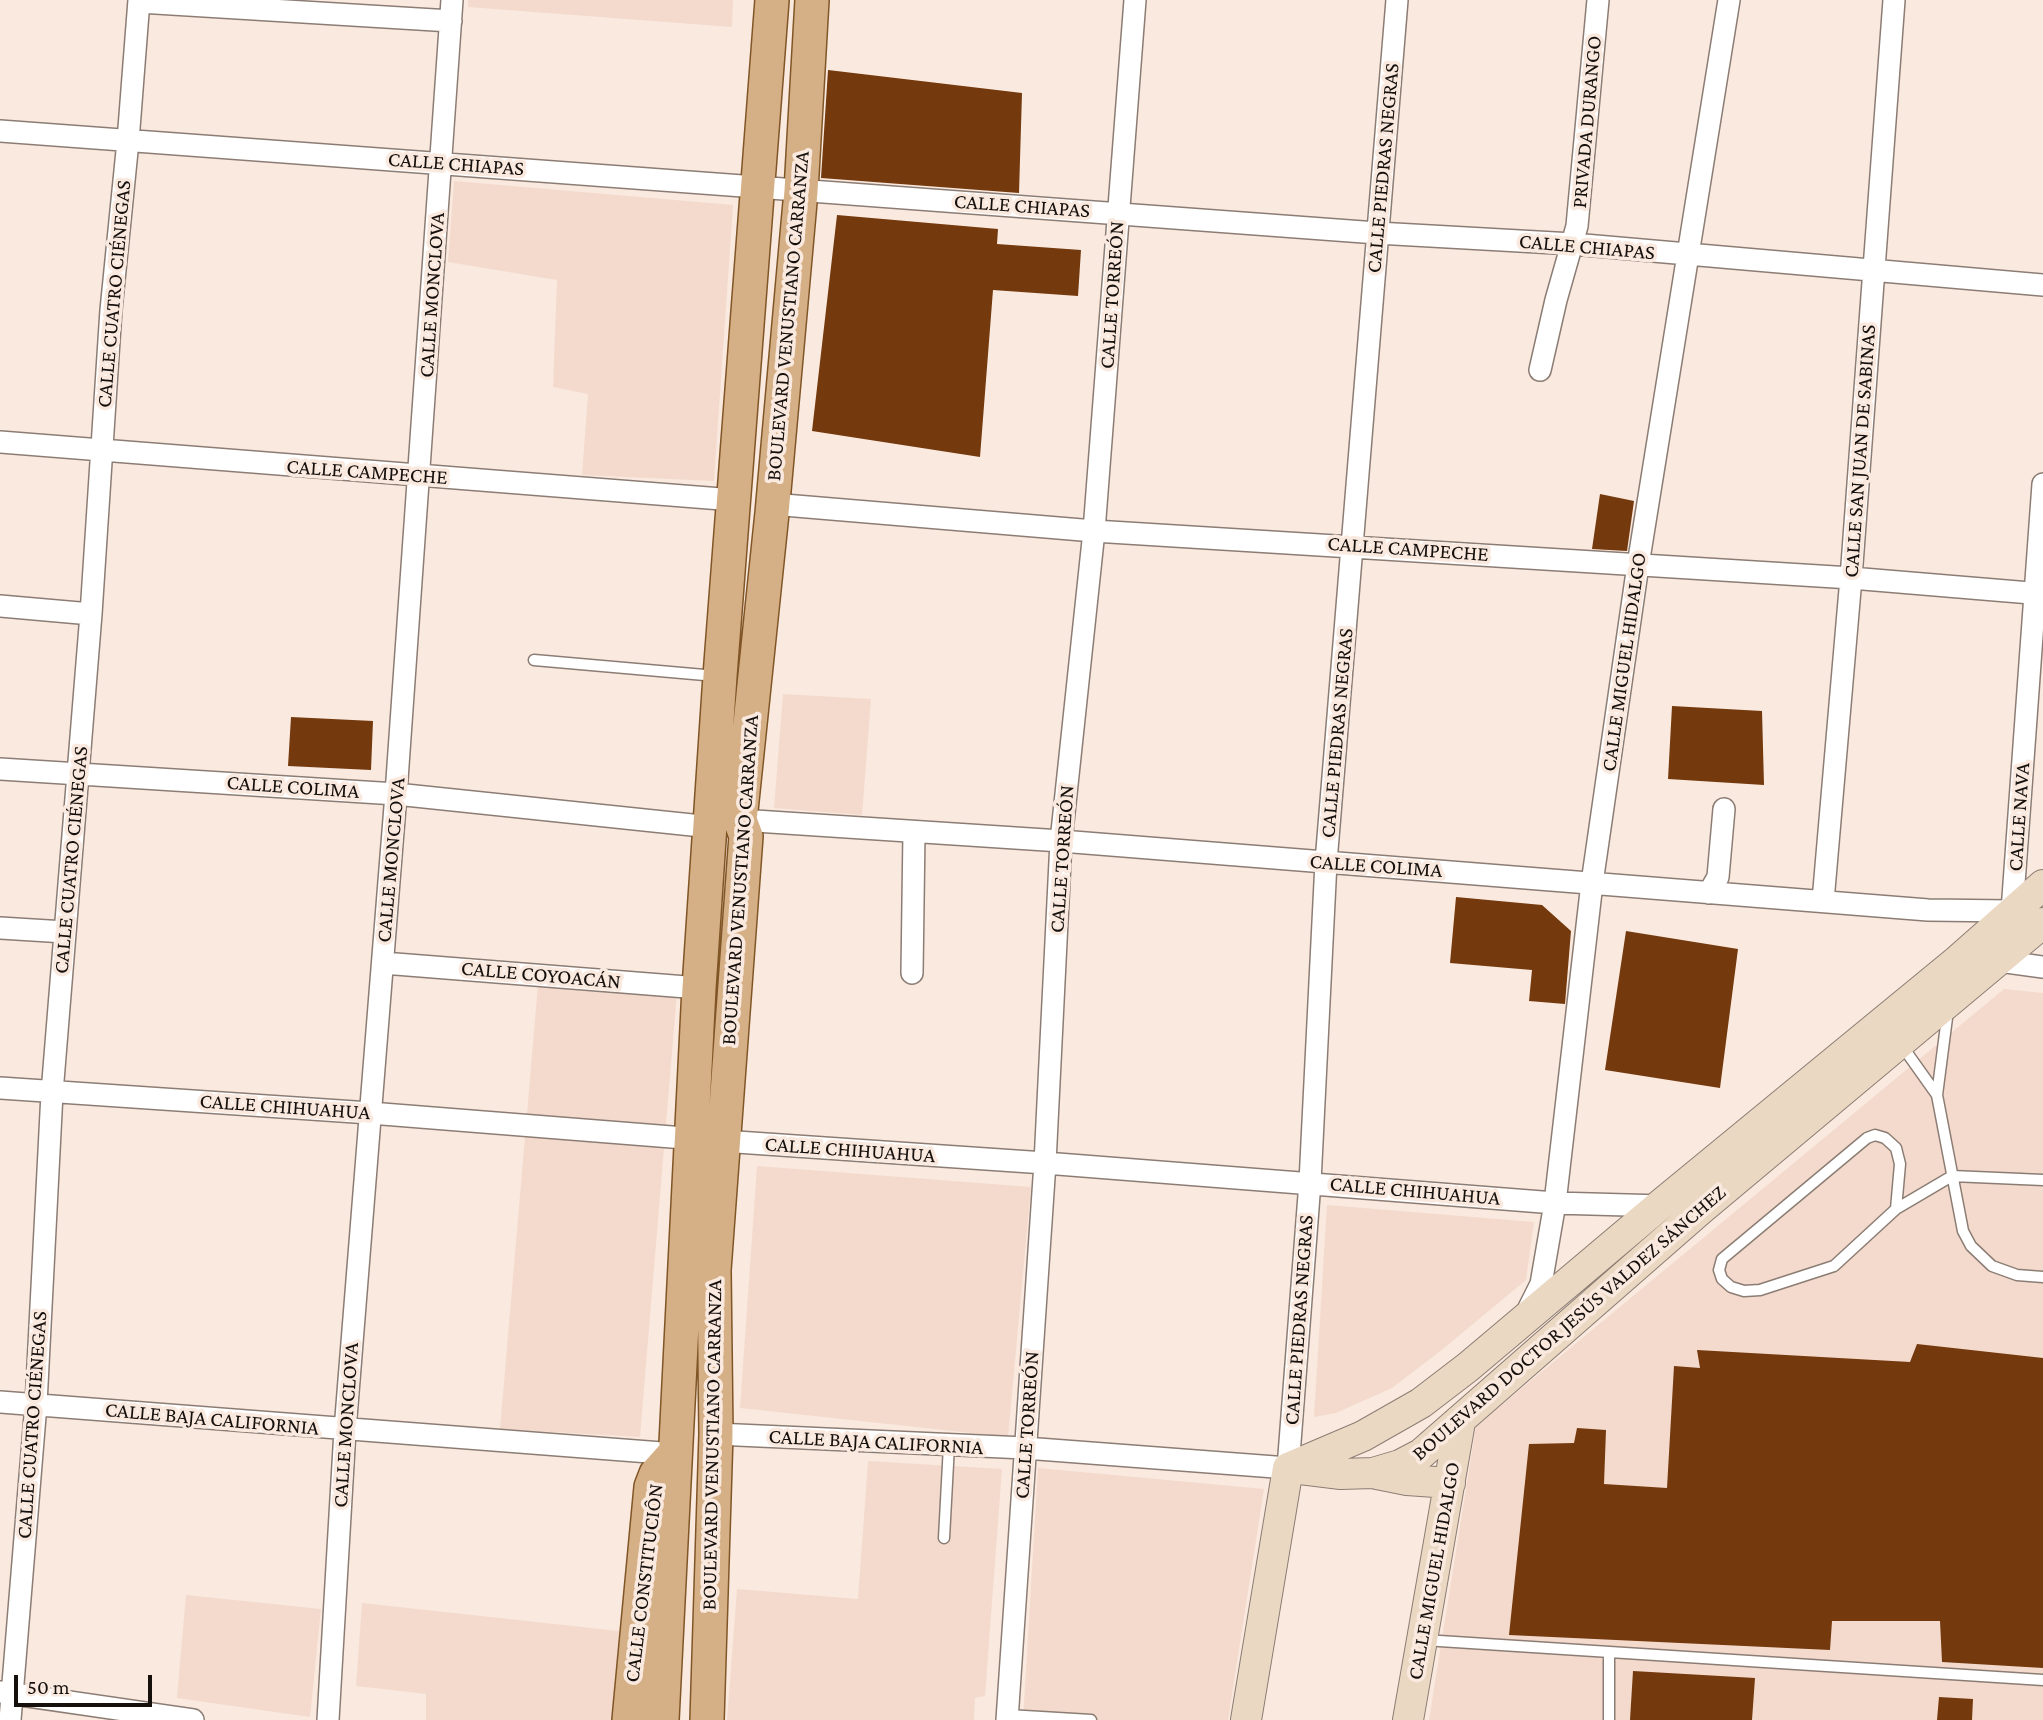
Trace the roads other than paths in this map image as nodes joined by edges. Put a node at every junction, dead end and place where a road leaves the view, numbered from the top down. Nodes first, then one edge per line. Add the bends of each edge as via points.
1 (772, 0) edge
2 (812, 0) edge
3 (1135, 0) edge
4 (1397, 0) edge
5 (1598, 0) edge
6 (1729, 0) edge
7 (1894, 0) edge
8 (139, 1) edge
9 (452, 10) edge
10 (0, 131) edge
11 (128, 141) junction
12 (441, 162) junction
13 (759, 187) junction
14 (800, 191) junction
15 (1118, 213) junction
16 (1377, 233) junction
17 (1573, 244) junction
18 (1687, 255) junction
19 (1873, 271) junction
20 (2043, 285) edge
21 (1540, 370) dead end
22 (0, 442) edge
23 (101, 450) junction
24 (419, 475) junction
25 (2043, 484) edge
26 (734, 500) junction
27 (772, 504) junction
28 (1094, 531) junction
29 (1353, 545) junction
30 (1638, 565) junction
31 (1851, 578) junction
32 (2040, 594) edge
33 (0, 606) edge
34 (91, 614) junction
35 (534, 660) dead end
36 (720, 676) junction
37 (0, 769) edge
38 (78, 772) junction
39 (396, 794) junction
40 (1724, 809) dead end
41 (725, 824) junction
42 (914, 832) junction
43 (1061, 841) junction
44 (1326, 862) junction
45 (1592, 883) junction
46 (2043, 885) edge
47 (1709, 892) junction
48 (1823, 901) junction
49 (2012, 911) junction
50 (0, 928) edge
51 (2038, 928) edge
52 (65, 932) junction
53 (1999, 961) junction
54 (383, 963) junction
55 (2043, 967) edge
56 (912, 973) dead end
57 (1954, 980) junction
58 (699, 988) junction
59 (1900, 1043) junction
60 (0, 1088) edge
61 (52, 1093) junction
62 (1937, 1095) junction
63 (370, 1112) junction
64 (706, 1140) junction
65 (1045, 1163) junction
66 (1952, 1176) junction
67 (2043, 1180) edge
68 (1310, 1182) junction
69 (1555, 1203) junction
70 (1660, 1205) junction
71 (1896, 1209) junction
72 (1700, 1210) junction
73 (2043, 1277) edge
74 (1522, 1321) junction
75 (1483, 1354) junction
76 (1504, 1381) junction
77 (0, 1402) edge
78 (36, 1404) junction
79 (1460, 1422) junction
80 (345, 1430) junction
81 (716, 1434) junction
82 (949, 1445) junction
83 (1025, 1448) junction
84 (675, 1454) junction
85 (1288, 1468) junction
86 (1373, 1473) junction
87 (1450, 1483) junction
88 (944, 1538) dead end
89 (1421, 1640) junction
90 (1609, 1653) junction
91 (2043, 1680) edge
92 (5, 1692) edge
93 (1008, 1717) edge
94 (1051, 1719) edge
95 (10, 1720) edge
96 (193, 1720) edge
97 (328, 1720) edge
98 (629, 1720) edge
99 (662, 1720) edge
100 (707, 1720) edge
101 (1091, 1720) edge
102 (1246, 1720) edge
103 (1408, 1720) edge
104 (1609, 1720) edge

1 - 13 main road, BOULEVARD VENUSTIANO CARRANZA
2 - 14 main road, BOULEVARD VENUSTIANO CARRANZA
3 - 15 street, CALLE TORREÓN
4 - 16 street, CALLE PIEDRAS NEGRAS
5 - 17 street, PRIVADA DURANGO
6 - 18 street, CALLE MIGUEL HIDALGO
7 - 19 street, CALLE SAN JUAN DE SABINAS
8 - 9 street
8 - 11 street, CALLE CUATRO CIÉNEGAS
9 - 12 street, CALLE MONCLOVA
10 - 11 street, CALLE CHIAPAS
11 - 12 street, CALLE CHIAPAS
11 - 23 street, CALLE CUATRO CIÉNEGAS
12 - 13 street, CALLE CHIAPAS
12 - 24 street, CALLE MONCLOVA
13 - 14 street, CALLE CHIAPAS
13 - 26 main road, BOULEVARD VENUSTIANO CARRANZA
14 - 15 street, CALLE CHIAPAS
14 - 27 main road, BOULEVARD VENUSTIANO CARRANZA
15 - 16 street, CALLE CHIAPAS
15 - 28 street, CALLE TORREÓN
16 - 17 street, CALLE CHIAPAS
16 - 29 street, CALLE PIEDRAS NEGRAS
17 - 18 street, CALLE CHIAPAS
17 - 21 street, PRIVADA DURANGO
18 - 19 street, CALLE CHIAPAS
18 - 30 street, CALLE MIGUEL HIDALGO
19 - 20 street, CALLE CHIAPAS
19 - 31 street, CALLE SAN JUAN DE SABINAS
22 - 23 street, CALLE CAMPECHE
23 - 24 street, CALLE CAMPECHE
23 - 34 street, CALLE CUATRO CIÉNEGAS
24 - 26 street, CALLE CAMPECHE
24 - 39 street, CALLE MONCLOVA
25 - 32 street, CALLE NAVA
26 - 36 main road, BOULEVARD VENUSTIANO CARRANZA
27 - 28 street, CALLE CAMPECHE
27 - 41 main road, BOULEVARD VENUSTIANO CARRANZA
28 - 29 street, CALLE CAMPECHE
28 - 43 street, CALLE TORREÓN
29 - 30 street, CALLE CAMPECHE
29 - 44 street, CALLE PIEDRAS NEGRAS
30 - 31 street, CALLE CAMPECHE
30 - 45 street, CALLE MIGUEL HIDALGO
31 - 32 street, CALLE CAMPECHE
31 - 48 street, CALLE SAN JUAN DE SABINAS
32 - 49 street, CALLE NAVA
33 - 34 street
34 - 38 street, CALLE CUATRO CIÉNEGAS
35 - 36 lane
36 - 41 main road, BOULEVARD VENUSTIANO CARRANZA
37 - 38 street, CALLE COLIMA
38 - 39 street, CALLE COLIMA
38 - 52 street, CALLE CUATRO CIÉNEGAS
39 - 41 street, CALLE COLIMA
39 - 54 street, CALLE MONCLOVA
40 - 47 street via 1718,877
41 - 42 street, CALLE COLIMA
41 - 58 main road, BOULEVARD VENUSTIANO CARRANZA
41 - 64 main road, BOULEVARD VENUSTIANO CARRANZA via 746,836
42 - 43 street, CALLE COLIMA
42 - 56 street
43 - 44 street, CALLE COLIMA
43 - 65 street, CALLE TORREÓN
44 - 45 street, CALLE COLIMA
44 - 68 street, CALLE PIEDRAS NEGRAS
45 - 47 street, CALLE COLIMA
45 - 69 street, CALLE MIGUEL HIDALGO
46 - 49 main road, BOULEVARD DOCTOR JESÚS VALDEZ SÁNCHEZ
47 - 48 street, CALLE COLIMA
48 - 49 street, CALLE COLIMA
49 - 51 street
49 - 57 main road, BOULEVARD DOCTOR JESÚS VALDEZ SÁNCHEZ
50 - 52 street
51 - 53 main road, BOULEVARD DOCTOR JESÚS VALDEZ SÁNCHEZ
52 - 61 street, CALLE CUATRO CIÉNEGAS
53 - 55 street
53 - 57 main road, BOULEVARD DOCTOR JESÚS VALDEZ SÁNCHEZ
54 - 58 street, CALLE COYOACÁN
54 - 63 street, CALLE MONCLOVA
57 - 59 main road, BOULEVARD DOCTOR JESÚS VALDEZ SÁNCHEZ
57 - 62 lane
57 - 70 main road, BOULEVARD DOCTOR JESÚS VALDEZ SÁNCHEZ
58 - 64 main road, BOULEVARD VENUSTIANO CARRANZA
59 - 62 lane
59 - 72 main road, BOULEVARD DOCTOR JESÚS VALDEZ SÁNCHEZ
60 - 61 street, CALLE CHIHUAHUA
61 - 63 street, CALLE CHIHUAHUA
61 - 78 street, CALLE CUATRO CIÉNEGAS
62 - 66 lane
63 - 64 street, CALLE CHIHUAHUA
63 - 80 street, CALLE MONCLOVA
64 - 65 street, CALLE CHIHUAHUA
64 - 81 main road, BOULEVARD VENUSTIANO CARRANZA via 714,1270
64 - 84 main road, BOULEVARD VENUSTIANO CARRANZA
65 - 68 street, CALLE CHIHUAHUA
65 - 83 street, CALLE TORREÓN
66 - 67 lane
66 - 71 lane
66 - 73 lane via 1963,1231 1981,1258 2004,1272
68 - 69 street, CALLE CHIHUAHUA
68 - 85 street, CALLE PIEDRAS NEGRAS
69 - 70 street, CALLE CHIHUAHUA
69 - 74 street, CALLE MIGUEL HIDALGO via 1541,1284
70 - 72 street, CALLE CHIHUAHUA
70 - 74 main road, BOULEVARD DOCTOR JESÚS VALDEZ SÁNCHEZ
71 - 71 lane via 1848,1255 1821,1272 1744,1291 1731,1287 1718,1270 1722,1259 1875,1135 1896,1148 1900,1164
72 - 76 main road, BOULEVARD DOCTOR JESÚS VALDEZ SÁNCHEZ
74 - 75 main road, BOULEVARD DOCTOR JESÚS VALDEZ SÁNCHEZ
75 - 76 main road
75 - 85 main road, BOULEVARD DOCTOR JESÚS VALDEZ SÁNCHEZ via 1421,1403 1363,1436
76 - 79 main road, BOULEVARD DOCTOR JESÚS VALDEZ SÁNCHEZ
77 - 78 street, CALLE BAJA CALIFORNIA
78 - 80 street, CALLE BAJA CALIFORNIA
78 - 92 street, CALLE CUATRO CIÉNEGAS
79 - 86 main road, BOULEVARD DOCTOR JESÚS VALDEZ SÁNCHEZ via 1421,1454
79 - 87 main road, CALLE MIGUEL HIDALGO
80 - 84 street, CALLE BAJA CALIFORNIA
80 - 97 street, CALLE MONCLOVA
81 - 82 street, CALLE BAJA CALIFORNIA
81 - 100 main road, BOULEVARD VENUSTIANO CARRANZA
82 - 83 street, CALLE BAJA CALIFORNIA
82 - 88 lane
83 - 85 street, CALLE BAJA CALIFORNIA
83 - 93 street, CALLE TORREÓN
84 - 98 main road, CALLE CONSTITUCIÔN via 650,1488
84 - 99 main road, BOULEVARD VENUSTIANO CARRANZA
85 - 86 main road, BOULEVARD DOCTOR JESÚS VALDEZ SÁNCHEZ
85 - 102 main road
86 - 87 main road
87 - 89 main road, CALLE MIGUEL HIDALGO
89 - 90 lane
89 - 103 main road, CALLE MIGUEL HIDALGO
90 - 91 lane
90 - 104 lane
92 - 95 street, CALLE CUATRO CIÉNEGAS
92 - 96 street
93 - 94 lane
94 - 101 lane

